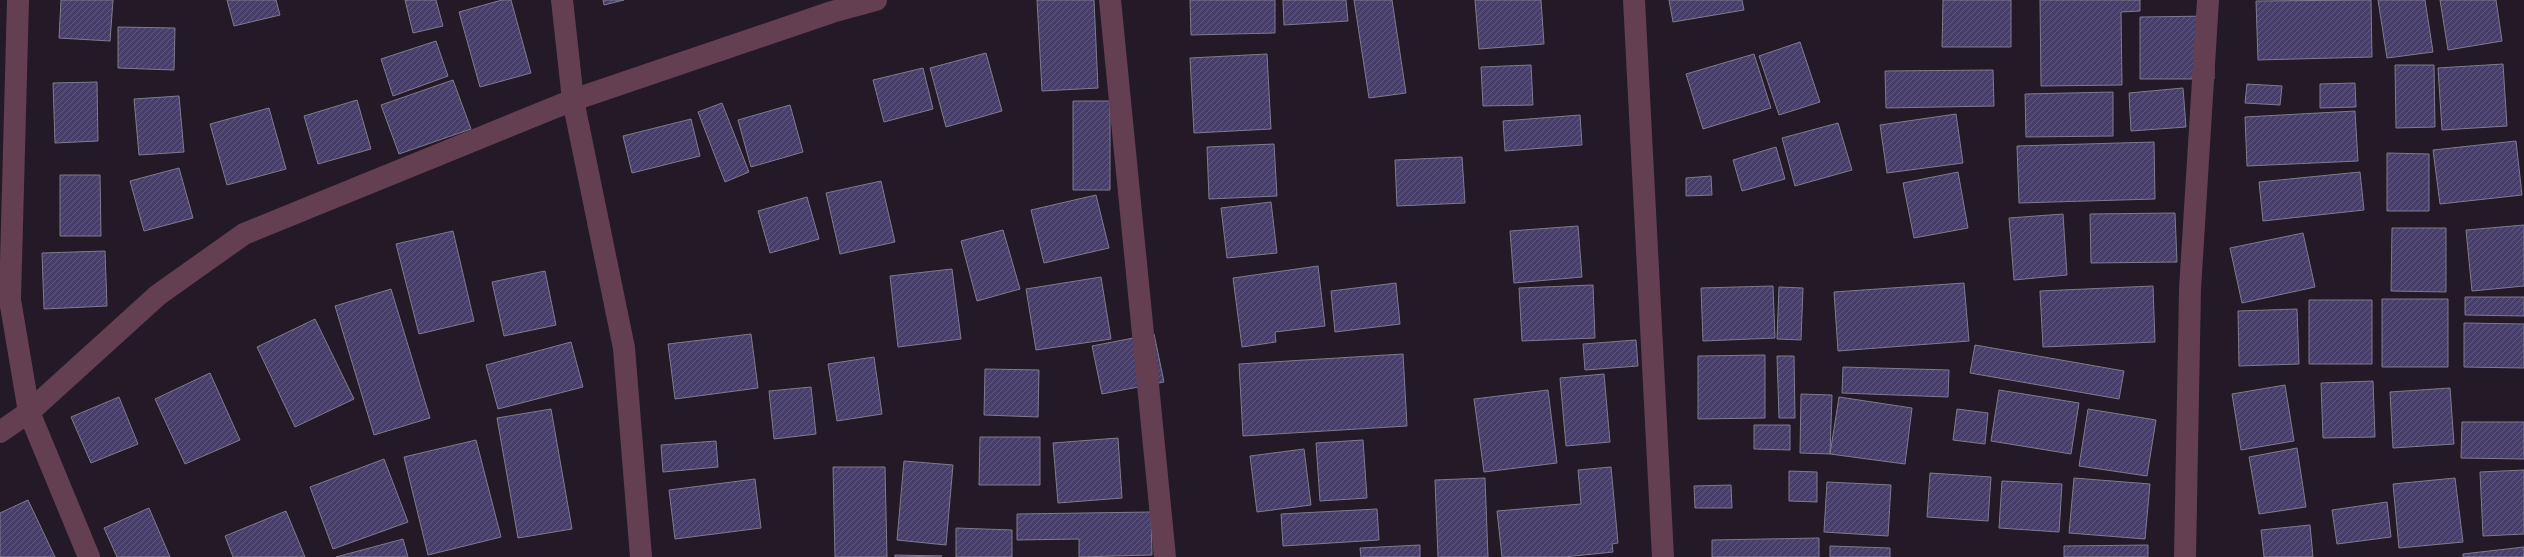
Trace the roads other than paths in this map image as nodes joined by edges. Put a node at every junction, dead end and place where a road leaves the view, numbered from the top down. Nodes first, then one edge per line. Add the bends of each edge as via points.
1 (18, 0) edge
2 (562, 0) edge
3 (876, 0) edge
4 (1110, 0) edge
5 (1634, 0) edge
6 (2208, 0) edge
7 (573, 100) junction
8 (29, 412) junction
9 (0, 432) edge
10 (88, 557) edge
11 (641, 557) edge
12 (1165, 557) edge
13 (1663, 557) edge
14 (2185, 557) edge

1 - 8 street via 10,300
2 - 7 street
3 - 7 street via 832,12
4 - 12 street
5 - 13 street
6 - 14 street via 2190,289
7 - 8 street via 244,234 158,295
7 - 11 street via 624,348
8 - 9 street
8 - 10 street

